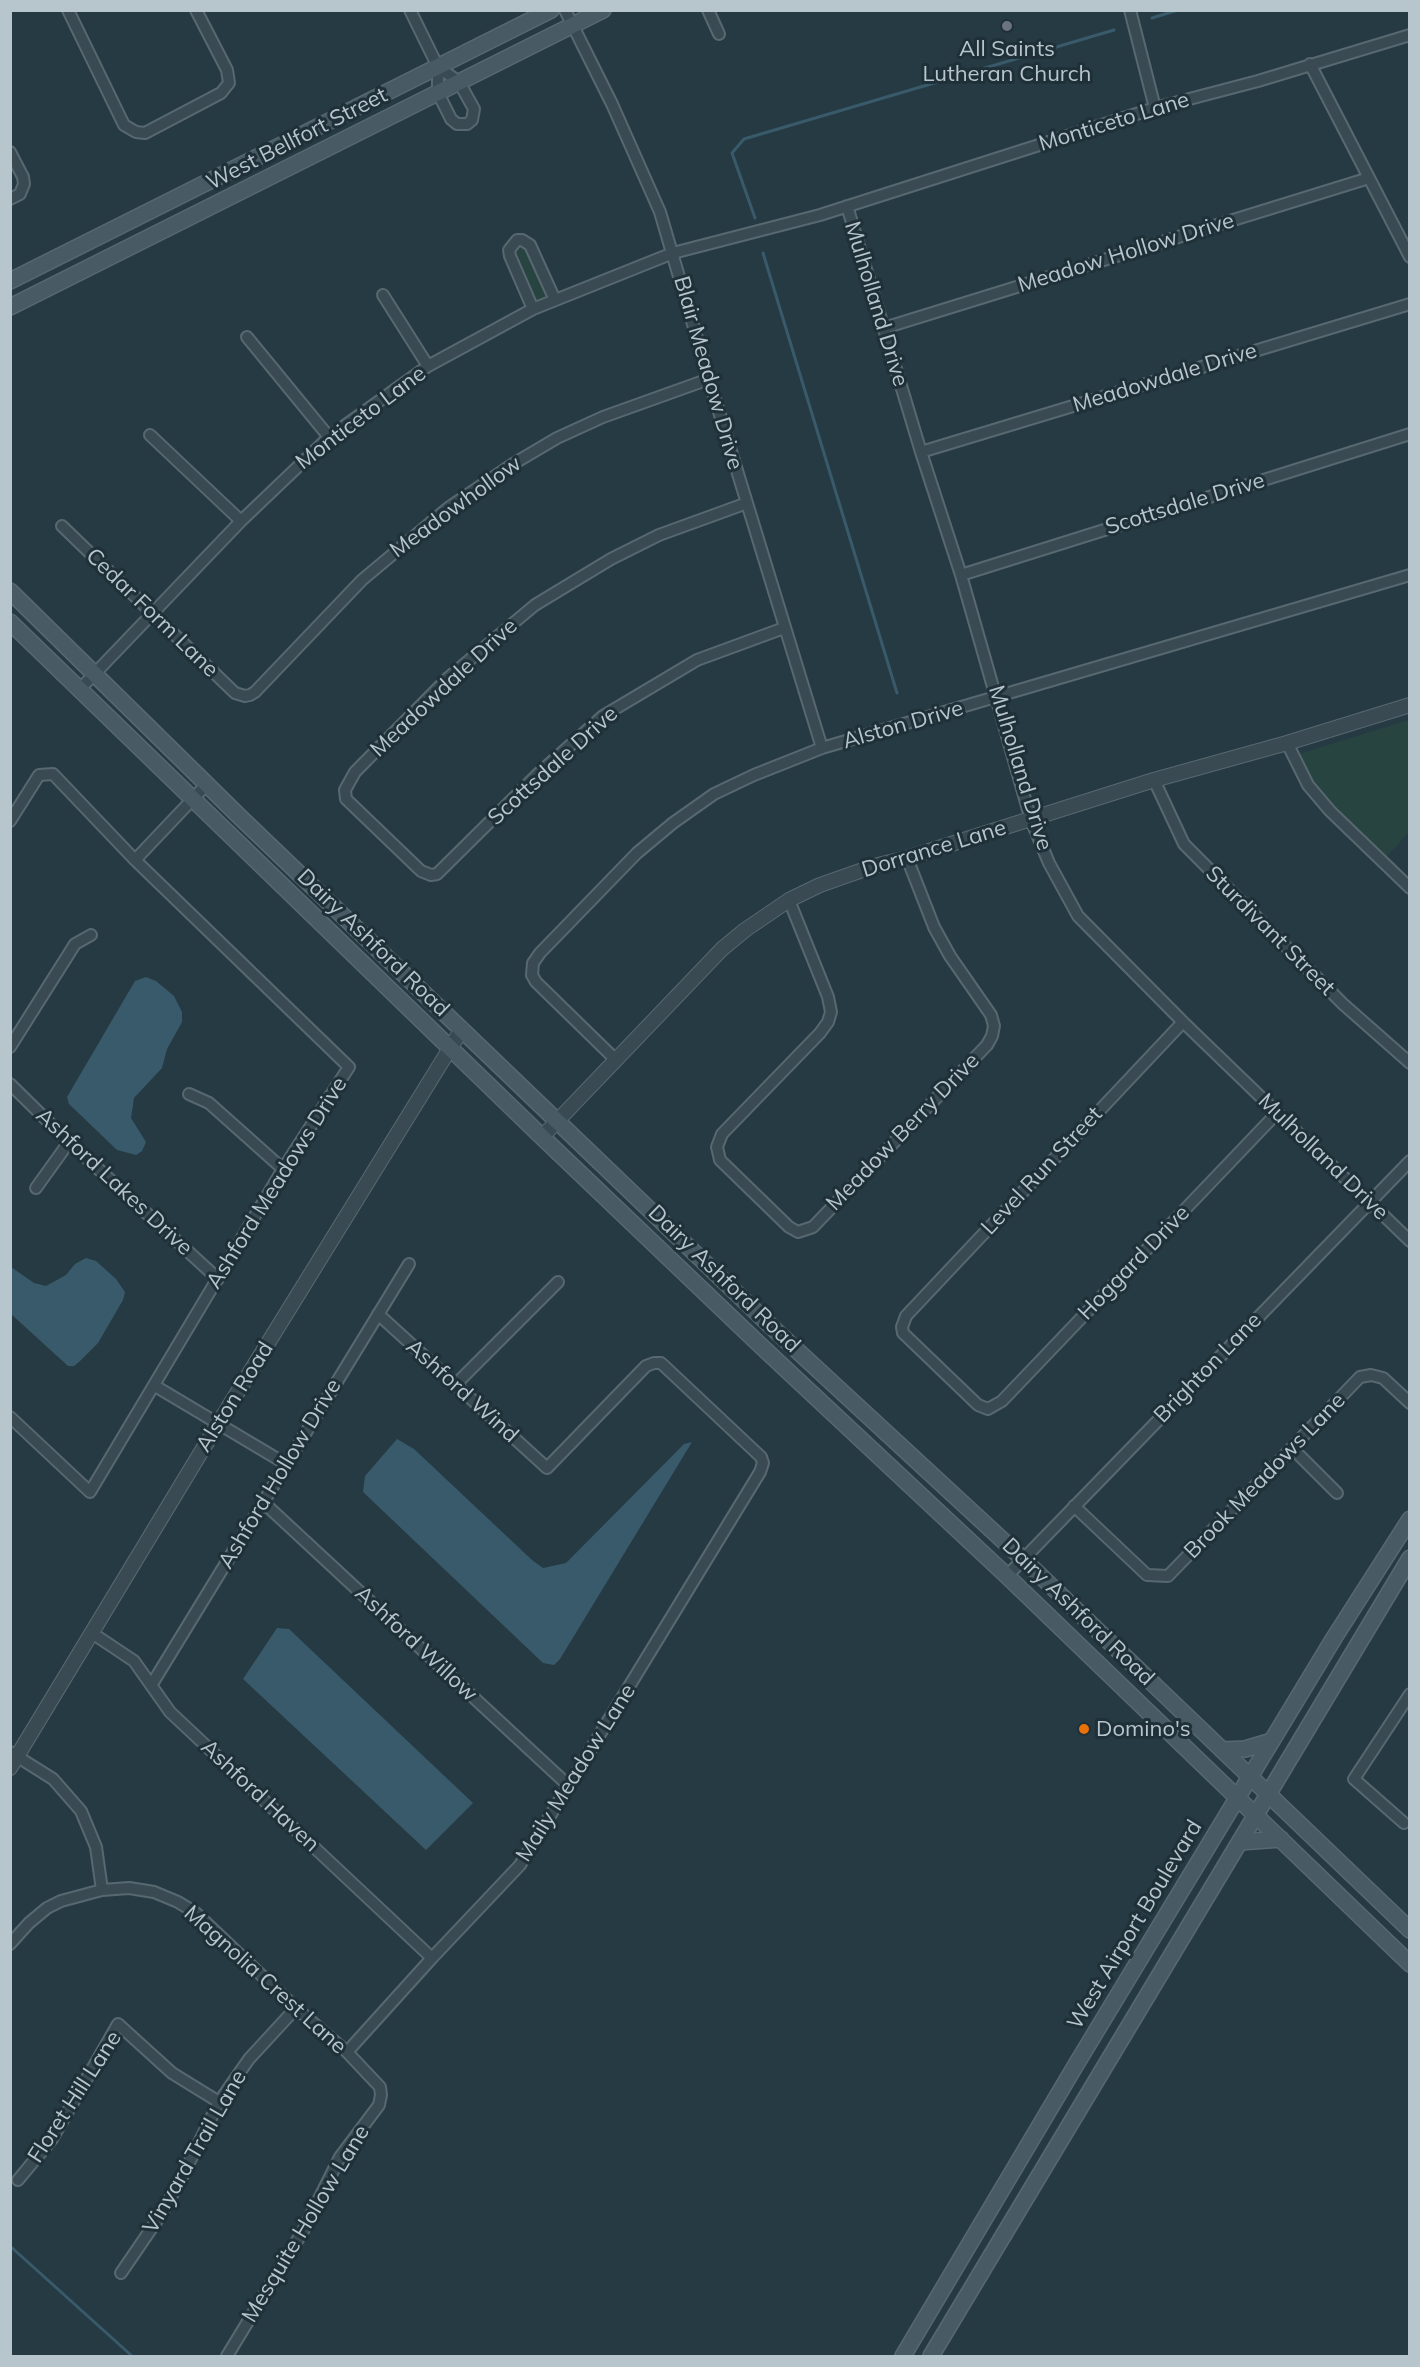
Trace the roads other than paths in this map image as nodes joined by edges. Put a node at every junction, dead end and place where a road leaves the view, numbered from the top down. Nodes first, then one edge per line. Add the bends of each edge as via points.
1 (68, 10) edge
2 (196, 10) edge
3 (410, 10) edge
4 (551, 10) edge
5 (565, 10) edge
6 (603, 10) edge
7 (708, 10) edge
8 (1130, 10) edge
9 (572, 26) junction
10 (719, 34) dead end
11 (1410, 35) edge
12 (1310, 64) junction
13 (438, 67) junction
14 (459, 82) junction
15 (438, 93) junction
16 (1155, 108) junction
17 (10, 152) edge
18 (237, 168) junction
19 (1369, 178) junction
20 (249, 188) junction
21 (10, 199) edge
22 (847, 206) junction
23 (673, 253) junction
24 (1410, 257) edge
25 (56, 259) junction
26 (67, 278) junction
27 (10, 281) edge
28 (383, 295) dead end
29 (555, 300) junction
30 (1410, 304) edge
31 (10, 307) edge
32 (533, 309) junction
33 (884, 328) junction
34 (247, 338) dead end
35 (428, 366) junction
36 (709, 379) junction
37 (1410, 434) edge
38 (150, 435) dead end
39 (329, 437) junction
40 (921, 452) junction
41 (747, 503) junction
42 (241, 521) junction
43 (62, 526) dead end
44 (961, 575) junction
45 (1410, 575) edge
46 (10, 591) edge
47 (154, 614) junction
48 (10, 622) edge
49 (784, 628) junction
50 (95, 674) junction
51 (80, 689) junction
52 (245, 696) joint
53 (998, 698) junction
54 (1410, 705) edge
55 (1287, 743) junction
56 (822, 748) junction
57 (1154, 780) junction
58 (207, 784) junction
59 (192, 800) junction
60 (1031, 820) junction
61 (10, 821) edge
62 (907, 858) junction
63 (135, 860) junction
64 (431, 875) joint
65 (1410, 888) edge
66 (789, 900) junction
67 (91, 935) dead end
68 (1183, 1022) junction
69 (462, 1029) junction
70 (10, 1047) edge
71 (449, 1048) junction
72 (615, 1059) junction
73 (1410, 1064) edge
74 (10, 1084) edge
75 (189, 1094) dead end
76 (1277, 1113) junction
77 (557, 1120) junction
78 (542, 1137) junction
79 (69, 1142) junction
80 (1410, 1161) edge
81 (283, 1169) junction
82 (36, 1188) dead end
83 (1370, 1202) junction
84 (1410, 1241) edge
85 (409, 1264) dead end
86 (218, 1279) junction
87 (558, 1282) dead end
88 (378, 1314) junction
89 (776, 1331) junction
90 (761, 1346) junction
91 (455, 1384) junction
92 (155, 1386) junction
93 (1410, 1403) edge
94 (988, 1409) joint
95 (10, 1417) edge
96 (218, 1424) junction
97 (1292, 1448) junction
98 (286, 1464) junction
99 (547, 1468) joint
100 (1337, 1492) dead end
101 (264, 1503) junction
102 (1074, 1506) junction
103 (1407, 1528) edge
104 (1410, 1558) edge
105 (1023, 1559) junction
106 (1007, 1576) junction
107 (92, 1633) junction
108 (152, 1684) junction
109 (1410, 1694) edge
110 (1272, 1741) junction
111 (1222, 1750) junction
112 (13, 1759) edge
113 (1250, 1777) junction
114 (569, 1786) junction
115 (1268, 1795) junction
116 (1238, 1798) junction
117 (1256, 1815) junction
118 (1404, 1823) dead end
119 (1281, 1839) junction
120 (1240, 1842) junction
121 (102, 1890) junction
122 (1408, 1926) edge
123 (10, 1944) edge
124 (432, 1958) junction
125 (1410, 1964) edge
126 (296, 2008) junction
127 (347, 2052) junction
128 (381, 2091) joint
129 (219, 2102) junction
130 (18, 2180) dead end
131 (121, 2273) dead end
132 (227, 2356) edge
133 (903, 2356) edge
134 (931, 2356) edge

1 - 2 street via 124,124 130,130 145,133 221,93 229,83 227,70
3 - 13 street
4 - 13 main road, West Bellfort Street
5 - 9 street, Blair Meadow Drive
6 - 9 main road, West Bellfort Street
7 - 10 street
8 - 16 street
9 - 14 main road, West Bellfort Street
9 - 23 street, Blair Meadow Drive via 640,165
11 - 12 street, Monticeto Lane
12 - 16 street, Monticeto Lane
12 - 19 street
13 - 14 street
13 - 15 street
13 - 18 main road, West Bellfort Street
14 - 15 main road, West Bellfort Street
14 - 15 street via 474,109 467,124 456,124 451,119
15 - 20 main road, West Bellfort Street
16 - 22 street, Monticeto Lane
17 - 21 street via 24,184 20,194
18 - 20 main road
18 - 25 main road, West Bellfort Street
19 - 24 street
19 - 33 street, Meadow Hollow Drive
20 - 26 main road, West Bellfort Street
22 - 23 street, Monticeto Lane
22 - 33 street, Mulholland Drive
23 - 29 street, Monticeto Lane
23 - 36 street, Blair Meadow Drive
25 - 26 main road
25 - 27 main road, West Bellfort Street
26 - 31 main road, West Bellfort Street
28 - 35 street
29 - 32 street, Monticeto Lane
29 - 32 street via 530,245 517,240 509,250 510,256
30 - 40 street, Meadowdale Drive
32 - 35 street, Monticeto Lane
33 - 40 street, Mulholland Drive
34 - 39 street
35 - 39 street, Monticeto Lane
36 - 41 street, Blair Meadow Drive
36 - 52 street, Meadowhollow via 557,438 448,508 362,580 255,692
37 - 44 street, Scottsdale Drive
38 - 42 street
39 - 42 street, Monticeto Lane
40 - 44 street, Mulholland Drive
41 - 49 street, Blair Meadow Drive
41 - 64 street, Meadowdale Drive via 611,559 535,605 449,677 355,772 345,790 346,799 421,871
42 - 47 street, Monticeto Lane
43 - 47 street, Cedar Form Lane
44 - 53 street, Mulholland Drive
45 - 53 street, Alston Drive
46 - 50 main road, Dairy Ashford Road
47 - 50 street, Monticeto Lane
47 - 52 street, Cedar Form Lane via 235,693
48 - 51 main road, Dairy Ashford Road
49 - 56 street, Blair Meadow Drive
49 - 64 street, Scottsdale Drive via 696,660 603,716 437,874
50 - 51 street, Monticeto Lane
50 - 58 main road, Dairy Ashford Road
51 - 59 main road, Dairy Ashford Road
53 - 56 street, Alston Drive
53 - 60 street, Mulholland Drive
54 - 55 street, Dorrance Lane
55 - 57 street, Dorrance Lane
55 - 65 street via 1308,785 1330,811
56 - 72 street, Alston Drive via 714,794 673,822 637,853 540,953 531,969 536,982
57 - 60 street, Dorrance Lane
57 - 73 street, Sturdivant Street via 1184,844 1343,1004
58 - 59 street
58 - 69 main road, Dairy Ashford Road
59 - 63 street
59 - 71 main road, Dairy Ashford Road
60 - 62 street, Dorrance Lane
60 - 68 street, Mulholland Drive via 1078,916
61 - 63 street via 39,775 53,774
62 - 66 street, Dorrance Lane via 820,885
62 - 66 street, Meadow Berry Drive via 934,927 991,1016 992,1036 813,1227 804,1232 789,1227 766,1205 720,1160 717,1147 722,1134 820,1033 831,1012
63 - 81 street, Ashford Meadows Drive via 349,1067
66 - 72 street, Dorrance Lane via 722,949
67 - 70 street via 75,944
68 - 76 street, Mulholland Drive
68 - 94 street, Level Run Street via 906,1316 903,1333 978,1406
69 - 71 street, Alston Road
69 - 77 main road, Dairy Ashford Road
71 - 78 main road, Dairy Ashford Road
71 - 96 street, Alston Road
72 - 77 street, Dorrance Lane
74 - 79 street, Ashford Lakes Drive
75 - 81 street via 209,1103
76 - 83 street, Mulholland Drive
76 - 94 street, Hoggard Drive via 1002,1401
77 - 78 street, Dorrance Lane
77 - 89 main road, Dairy Ashford Road
78 - 90 main road, Dairy Ashford Road
79 - 82 street
79 - 86 street, Ashford Lakes Drive
80 - 83 street, Brighton Lane
81 - 86 street, Ashford Meadows Drive
83 - 84 street, Mulholland Drive
83 - 102 street, Brighton Lane
85 - 88 street, Ashford Hollow Drive
86 - 92 street, Ashford Meadows Drive
87 - 91 street
88 - 91 street, Ashford Wind
88 - 98 street, Ashford Hollow Drive
89 - 90 main road
89 - 105 main road, Dairy Ashford Road
90 - 106 main road, Dairy Ashford Road
91 - 99 street, Ashford Wind
92 - 95 street, Ashford Meadows Drive via 90,1492
92 - 96 street
93 - 97 street, Brook Meadows Lane via 1383,1378 1359,1377
96 - 98 street
96 - 107 street, Alston Road
97 - 100 street
97 - 102 street, Brook Meadows Lane via 1168,1576 1147,1575
98 - 101 street, Ashford Hollow Drive
99 - 114 street, Maily Meadow Lane via 646,1366 654,1363 661,1363 763,1462 760,1473
101 - 108 street, Ashford Hollow Drive
101 - 114 street, Ashford Willow
102 - 105 street, Brighton Lane
103 - 110 main road, West Airport Boulevard
104 - 115 main road
105 - 106 street, Brighton Lane
105 - 111 main road, Dairy Ashford Road
106 - 116 main road, Dairy Ashford Road
107 - 108 street, Ashford Haven via 134,1661
107 - 112 street, Alston Road
108 - 124 street, Ashford Haven via 170,1712
109 - 118 street via 1354,1779
110 - 111 main road via 1245,1749
110 - 113 main road, West Airport Boulevard
111 - 113 main road, Dairy Ashford Road
112 - 121 street via 53,1779 81,1811 96,1847
113 - 115 main road, Dairy Ashford Road
113 - 116 main road, West Airport Boulevard
114 - 124 street, Maily Meadow Lane via 520,1865
115 - 117 main road
115 - 122 main road, Dairy Ashford Road
116 - 117 main road, Dairy Ashford Road
116 - 133 main road, West Airport Boulevard
117 - 119 main road, Dairy Ashford Road
117 - 120 main road
119 - 120 main road
119 - 125 main road, Dairy Ashford Road
120 - 134 main road
121 - 123 street, Magnolia Crest Lane via 77,1895 47,1908
121 - 126 street, Magnolia Crest Lane via 129,1888 154,1892 178,1902 196,1913
124 - 127 street, Maily Meadow Lane
126 - 127 street, Magnolia Crest Lane
126 - 129 street, Vinyard Trail Lane via 249,2059
127 - 128 street, Magnolia Crest Lane
128 - 132 street, Mesquite Hollow Lane via 379,2105 340,2157 303,2231
129 - 130 street, Floret Hill Lane via 172,2073 118,2024 52,2139
129 - 131 street, Vinyard Trail Lane via 177,2186

